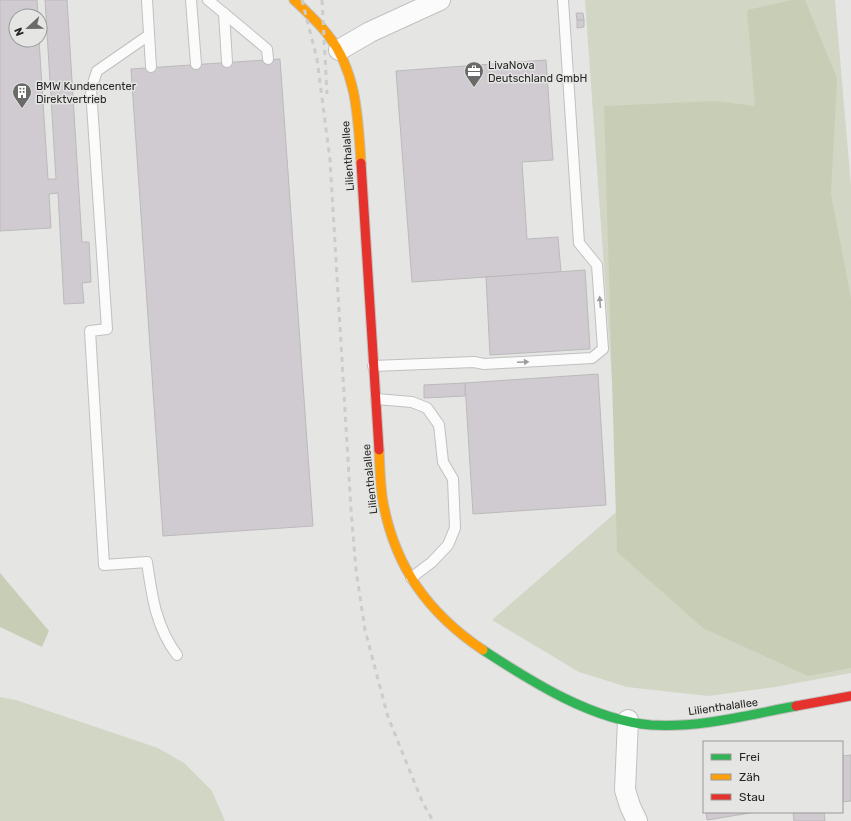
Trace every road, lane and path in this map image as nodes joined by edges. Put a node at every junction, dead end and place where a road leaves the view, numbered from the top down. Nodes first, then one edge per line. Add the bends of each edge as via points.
1 (147, 0) edge
2 (191, 0) edge
3 (208, 0) edge
4 (294, 0) edge
5 (440, 0) edge
6 (563, 0) edge
7 (224, 13) junction
8 (149, 35) junction
9 (339, 50) junction
10 (268, 59) dead end
11 (228, 62) dead end
12 (196, 64) dead end
13 (151, 67) dead end
14 (373, 366) junction
15 (376, 399) junction
16 (411, 578) junction
17 (177, 655) dead end
18 (851, 696) edge
19 (628, 720) junction
20 (637, 821) edge

1 - 8 lane
2 - 12 lane
3 - 7 lane
4 - 9 street, Lilienthalallee via 323,28
5 - 9 street via 370,32
14 -> 6 lane via 474,362 484,364 592,358 603,348 597,265 579,243
7 - 10 lane via 267,49
7 - 11 lane
8 - 13 lane
8 - 17 lane via 97,71 91,89 107,329 90,330 104,565 147,562 157,618
9 - 14 street, Lilienthalallee via 349,70 357,107
14 - 15 street, Lilienthalallee
15 - 16 street, Lilienthalallee via 381,484 386,517 395,548
15 - 16 lane via 412,402 427,408 439,425 443,462 453,479 455,528 448,545 432,562
16 - 19 street, Lilienthalallee via 434,610 468,640 529,679 558,694 599,713
18 - 19 street, Lilienthalallee via 705,723 661,725
19 - 20 street via 625,790

